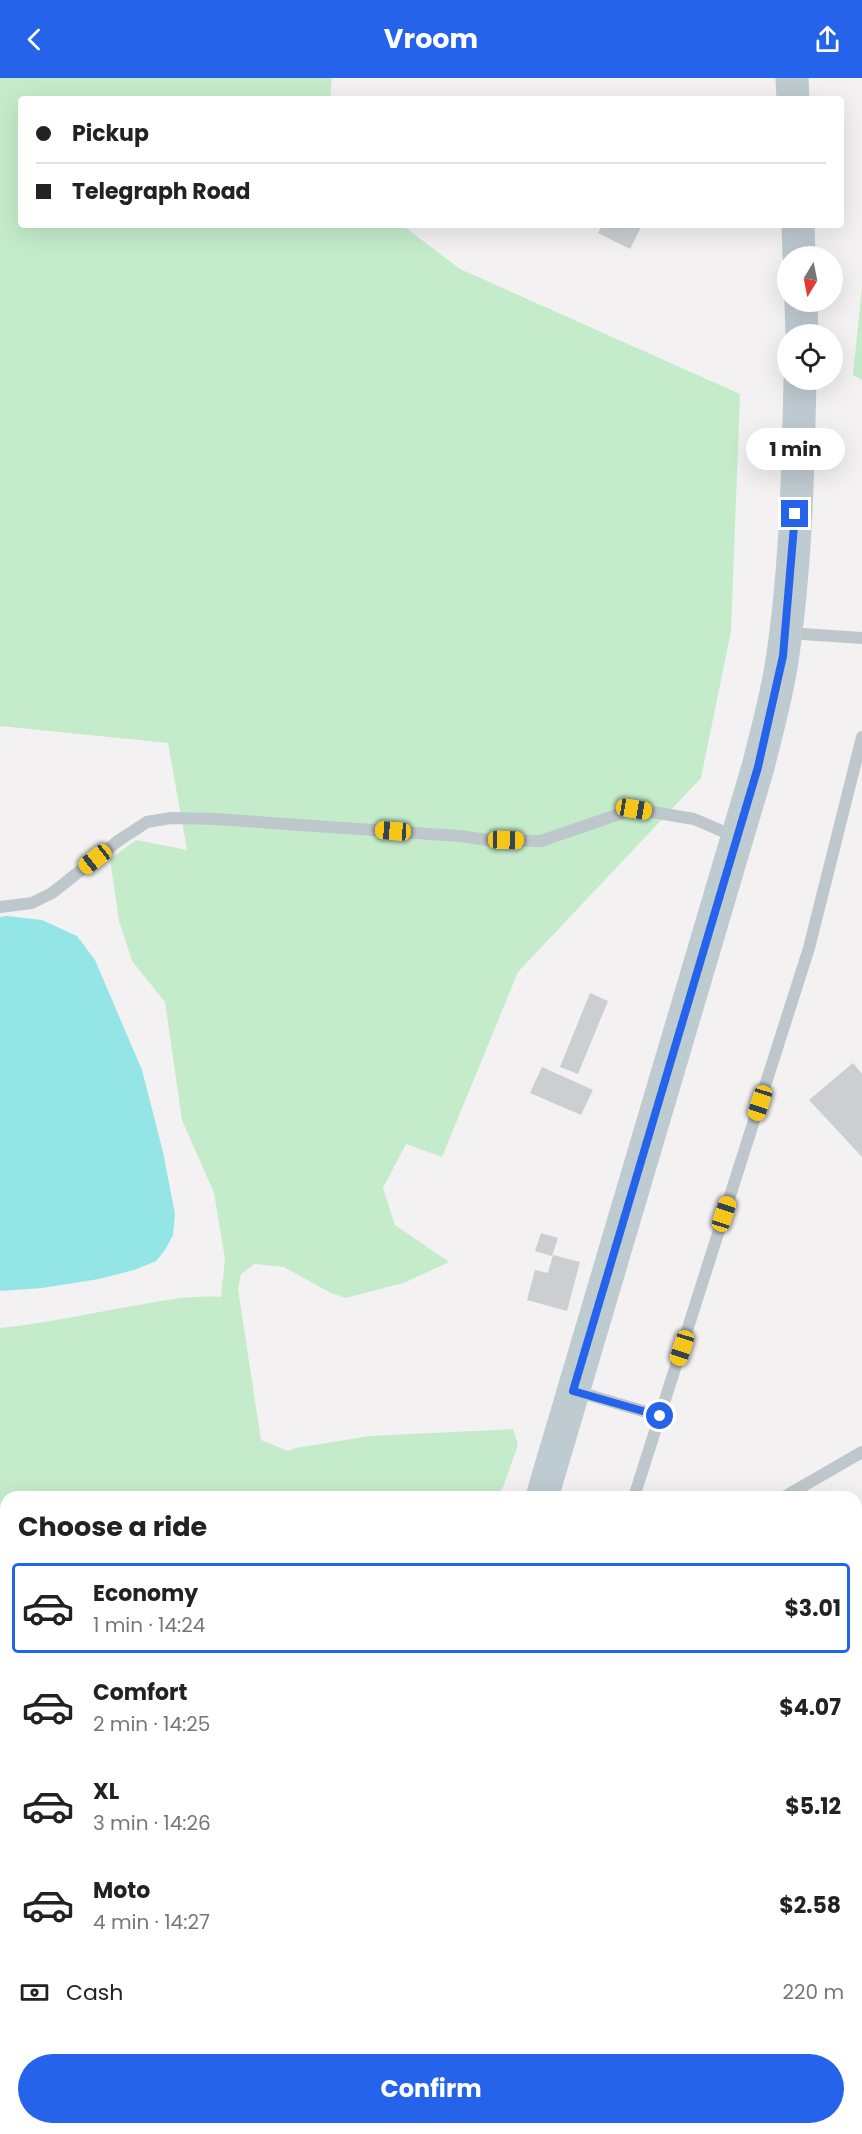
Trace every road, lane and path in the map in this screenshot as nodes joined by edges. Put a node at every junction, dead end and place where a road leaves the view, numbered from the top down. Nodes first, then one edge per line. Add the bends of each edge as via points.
1 (792, 78) edge
2 (793, 96) edge
3 (798, 228) edge
4 (799, 246) edge
5 (800, 390) edge
6 (785, 633) junction
7 (862, 638) edge
8 (862, 736) edge
9 (737, 838) junction
10 (0, 907) edge
11 (573, 1391) junction
12 (660, 1416) junction
13 (862, 1452) edge
14 (544, 1491) edge
15 (636, 1491) edge
16 (794, 1491) edge

1 - 2 main road
3 - 4 main road
5 - 6 main road
6 - 7 lane
6 - 9 main road via 773,704
8 - 12 lane via 809,948
9 - 10 lane via 694,819 634,809 541,841 171,818 147,822 52,893 32,903
9 - 11 main road
11 - 12 lane
11 - 14 main road
12 - 15 lane
13 - 16 lane

